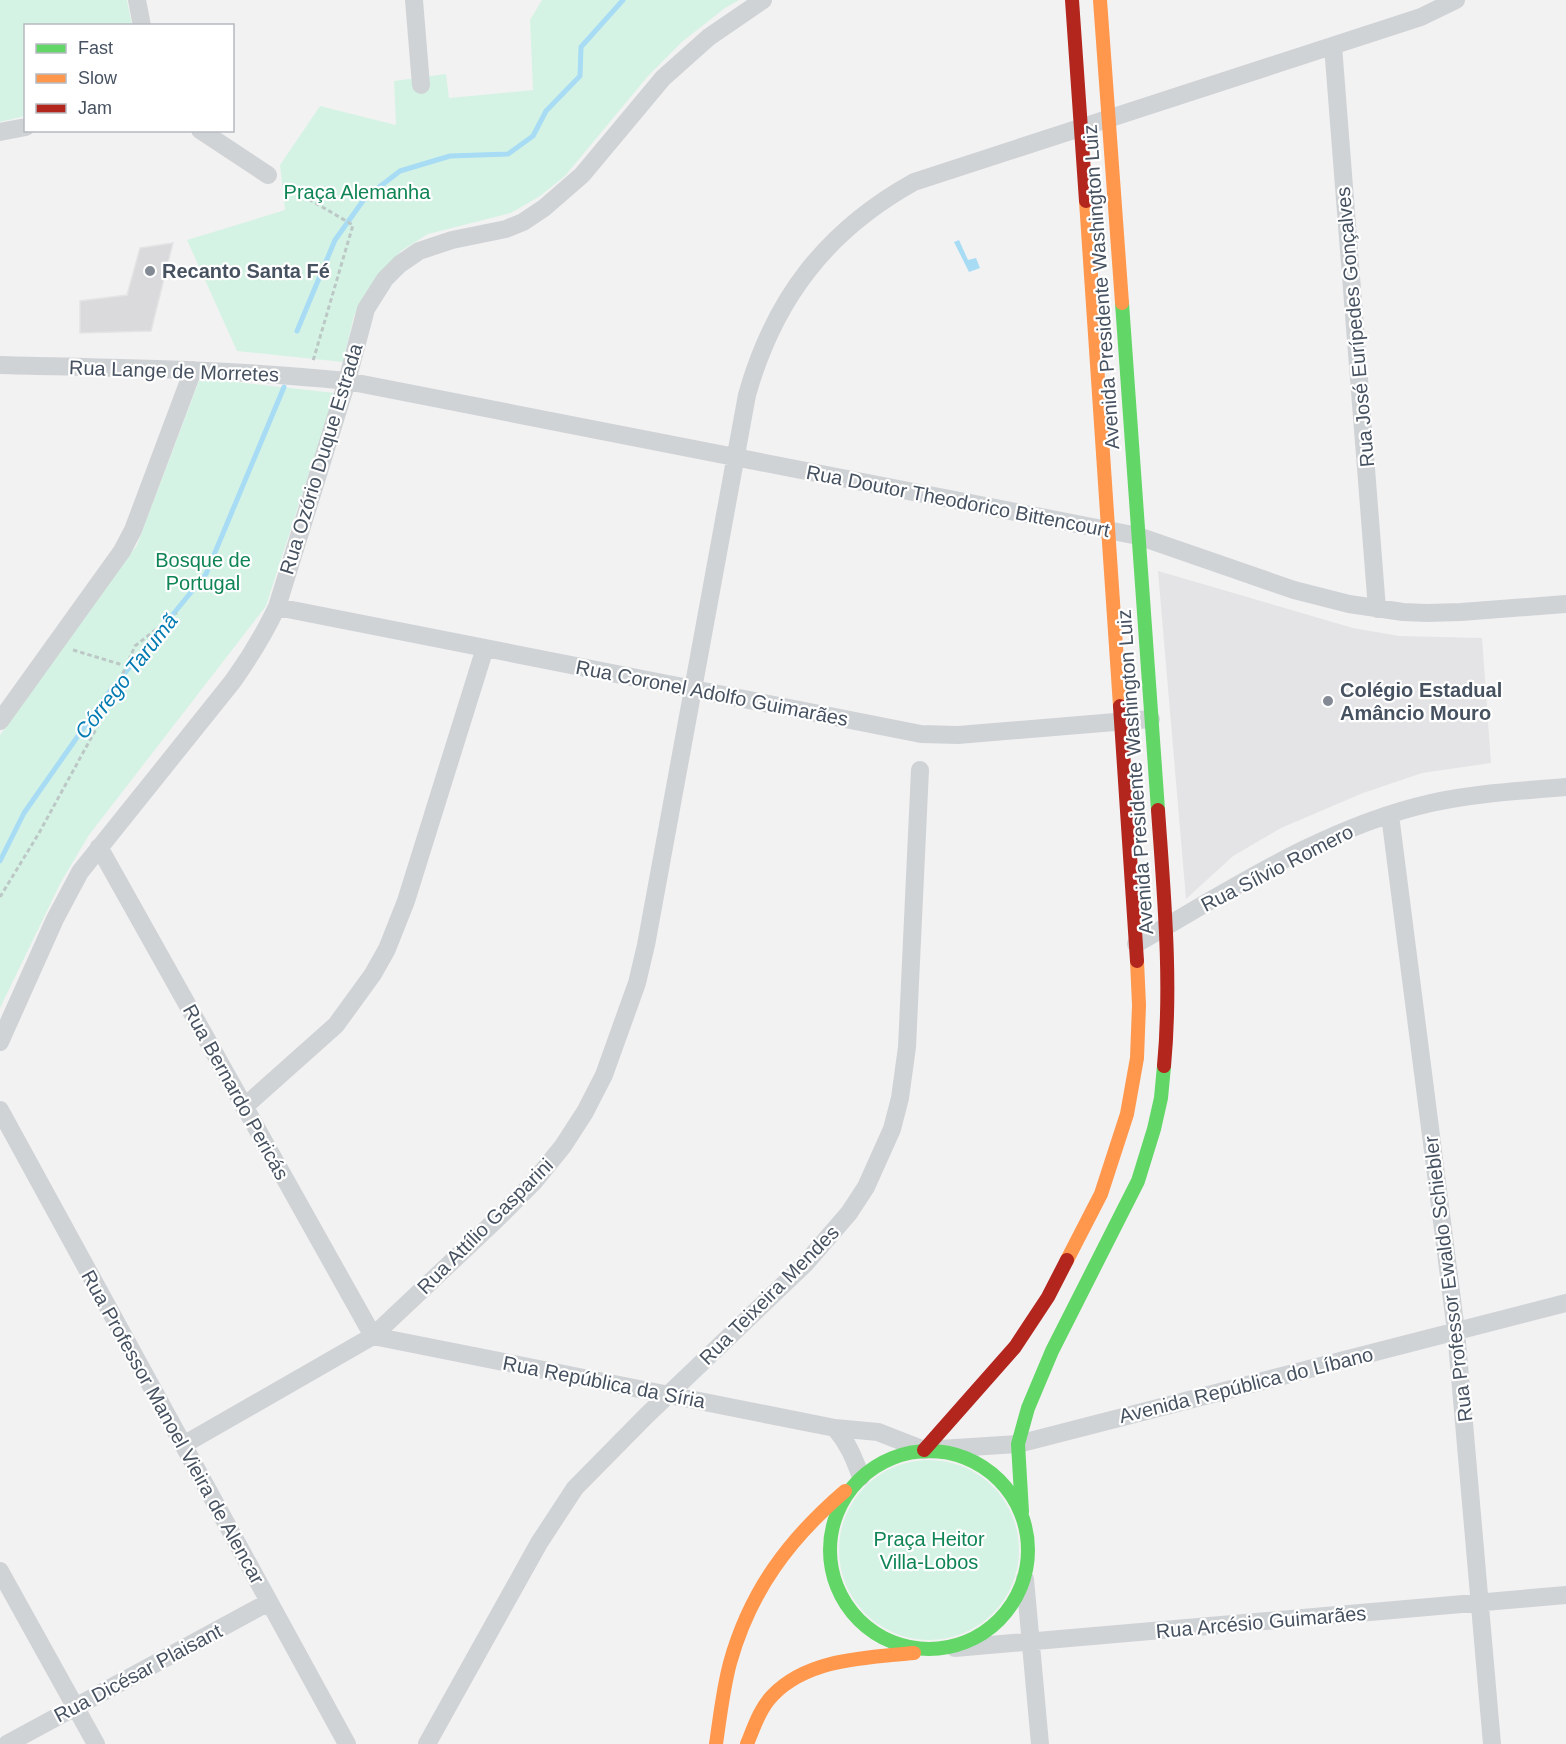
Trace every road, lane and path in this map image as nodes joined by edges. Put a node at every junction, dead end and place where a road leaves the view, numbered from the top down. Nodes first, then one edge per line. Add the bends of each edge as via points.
1 (136, 0) edge
2 (414, 0) edge
3 (763, 0) edge
4 (1072, 0) edge
5 (1100, 0) edge
6 (1456, 0) edge
7 (142, 24) edge
8 (1333, 46) junction
9 (421, 86) dead end
10 (1108, 118) junction
11 (24, 127) edge
12 (1080, 127) junction
13 (0, 132) edge
14 (204, 132) edge
15 (268, 175) joint
16 (0, 365) edge
17 (193, 370) junction
18 (309, 377) junction
19 (347, 381) junction
20 (734, 457) junction
21 (1107, 530) junction
22 (1138, 536) junction
23 (1566, 604) edge
24 (277, 607) junction
25 (1377, 609) junction
26 (177, 613) dead end
27 (55, 645) junction
28 (485, 648) junction
29 (126, 666) junction
30 (693, 689) junction
31 (1151, 719) junction
32 (0, 721) edge
33 (1121, 722) junction
34 (920, 770) dead end
35 (1566, 787) edge
36 (1390, 815) junction
37 (99, 847) junction
38 (0, 897) edge
39 (1166, 927) junction
40 (1136, 944) junction
41 (0, 1042) edge
42 (244, 1107) junction
43 (0, 1110) edge
44 (1566, 1303) edge
45 (1456, 1331) junction
46 (373, 1336) junction
47 (668, 1395) junction
48 (835, 1428) junction
49 (1018, 1444) junction
50 (183, 1445) junction
51 (924, 1450) junction
52 (857, 1481) junction
53 (1022, 1512) junction
54 (0, 1571) edge
55 (1025, 1579) junction
56 (1566, 1595) edge
57 (269, 1602) junction
58 (1480, 1603) junction
59 (1032, 1642) junction
60 (955, 1648) junction
61 (929, 1651) junction
62 (75, 1707) junction
63 (7, 1744) edge
64 (96, 1744) edge
65 (346, 1744) edge
66 (427, 1744) edge
67 (716, 1744) edge
68 (747, 1744) edge
69 (1040, 1744) edge
70 (1492, 1744) edge

1 - 7 street
2 - 9 street
3 - 19 street, Rua Ozório Duque Estrada via 709,37 663,78 582,175 544,208 506,229 435,244 400,264 366,309
4 - 12 street, Avenida Presidente Washington Luiz
5 - 10 street, Avenida Presidente Washington Luiz
6 - 8 street, Rua Attílio Gasparini via 1421,17
8 - 10 street, Rua Attílio Gasparini
8 - 25 street, Rua José Eurípedes Gonçalves
10 - 12 street, Rua Attílio Gasparini
10 - 22 street, Avenida Presidente Washington Luiz
11 - 13 street
12 - 20 street, Rua Attílio Gasparini via 914,182 842,232 796,284 779,313 754,370
12 - 21 street, Avenida Presidente Washington Luiz
14 - 15 street
15 - 18 path via 353,225
16 - 17 street, Rua Lange de Morretes
17 - 18 street, Rua Lange de Morretes
17 - 27 street via 133,530 108,573
18 - 19 street, Rua Lange de Morretes
19 - 20 street, Rua Doutor Theodorico Bittencourt
19 - 24 street, Rua Ozório Duque Estrada
20 - 21 street, Rua Doutor Theodorico Bittencourt
20 - 30 street, Rua Attílio Gasparini
21 - 22 street, Rua Doutor Theodorico Bittencourt
21 - 33 street, Avenida Presidente Washington Luiz
22 - 25 street, Rua Doutor Theodorico Bittencourt via 1294,590
22 - 31 street, Avenida Presidente Washington Luiz
23 - 25 street, Rua Doutor Theodorico Bittencourt via 1461,612
24 - 28 street, Rua Coronel Adolfo Guimarães
24 - 37 street, Rua Ozório Duque Estrada via 252,656
26 - 29 path via 135,646
27 - 29 path
27 - 32 street
28 - 30 street, Rua Coronel Adolfo Guimarães
28 - 42 street via 406,902 387,949 336,1025
29 - 38 path via 96,730
30 - 33 street, Rua Coronel Adolfo Guimarães via 939,736
30 - 46 street, Rua Attílio Gasparini via 637,983 595,1093 563,1146 533,1183
31 - 33 street, Rua Coronel Adolfo Guimarães
31 - 39 street, Avenida Presidente Washington Luiz
33 - 40 street, Avenida Presidente Washington Luiz
34 - 47 street, Rua Teixeira Mendes via 907,1047 892,1129 860,1196 830,1238
35 - 36 street, Rua Sílvio Romero via 1430,803
36 - 39 street, Rua Sílvio Romero via 1313,846
36 - 45 street, Rua Professor Ewaldo Schiebler
37 - 41 street, Rua Ozório Duque Estrada via 66,896
37 - 42 street, Rua Bernardo Pericás
39 - 40 street, Rua Sílvio Romero
39 - 49 street, Avenida Presidente Washington Luiz via 1166,1057 1161,1098 1146,1157 1126,1207 1038,1381
40 - 51 street, Avenida Presidente Washington Luiz via 1137,1058 1127,1114 1101,1194 1033,1322
42 - 46 street, Rua Bernardo Pericás
43 - 50 street, Rua Professor Manoel Vieira de Alencar
44 - 45 street, Avenida República do Líbano
45 - 49 street, Avenida República do Líbano
45 - 58 street, Rua Professor Ewaldo Schiebler
46 - 47 street, Rua República da Síria
46 - 50 street, Rua Attílio Gasparini
47 - 48 street, Rua República da Síria
47 - 66 street, Rua Teixeira Mendes via 575,1488 539,1543
48 - 51 street, Rua República da Síria via 879,1432
48 - 52 street via 854,1454
49 - 51 street, Avenida República do Líbano
49 - 53 street, Avenida Presidente Washington Luiz
50 - 57 street, Rua Professor Manoel Vieira de Alencar
51 - 52 street via 890,1458
51 - 53 street via 954,1453 982,1465 1006,1486
52 - 61 street via 836,1514 829,1545 832,1577 846,1607 868,1631 897,1646
52 - 67 street via 801,1531 760,1587 730,1663
53 - 55 street via 1029,1545
54 - 62 street
55 - 59 street
55 - 60 street via 1010,1609 986,1633
56 - 58 street, Rua Arcésio Guimarães
57 - 62 street, Rua Dicésar Plaisant
57 - 65 street, Rua Professor Manoel Vieira de Alencar
58 - 59 street, Rua Arcésio Guimarães
58 - 70 street, Rua Professor Ewaldo Schiebler
59 - 60 street, Rua Arcésio Guimarães
59 - 69 street
60 - 61 street
61 - 68 street via 841,1663 803,1674 773,1695
62 - 63 street, Rua Dicésar Plaisant
62 - 64 street

